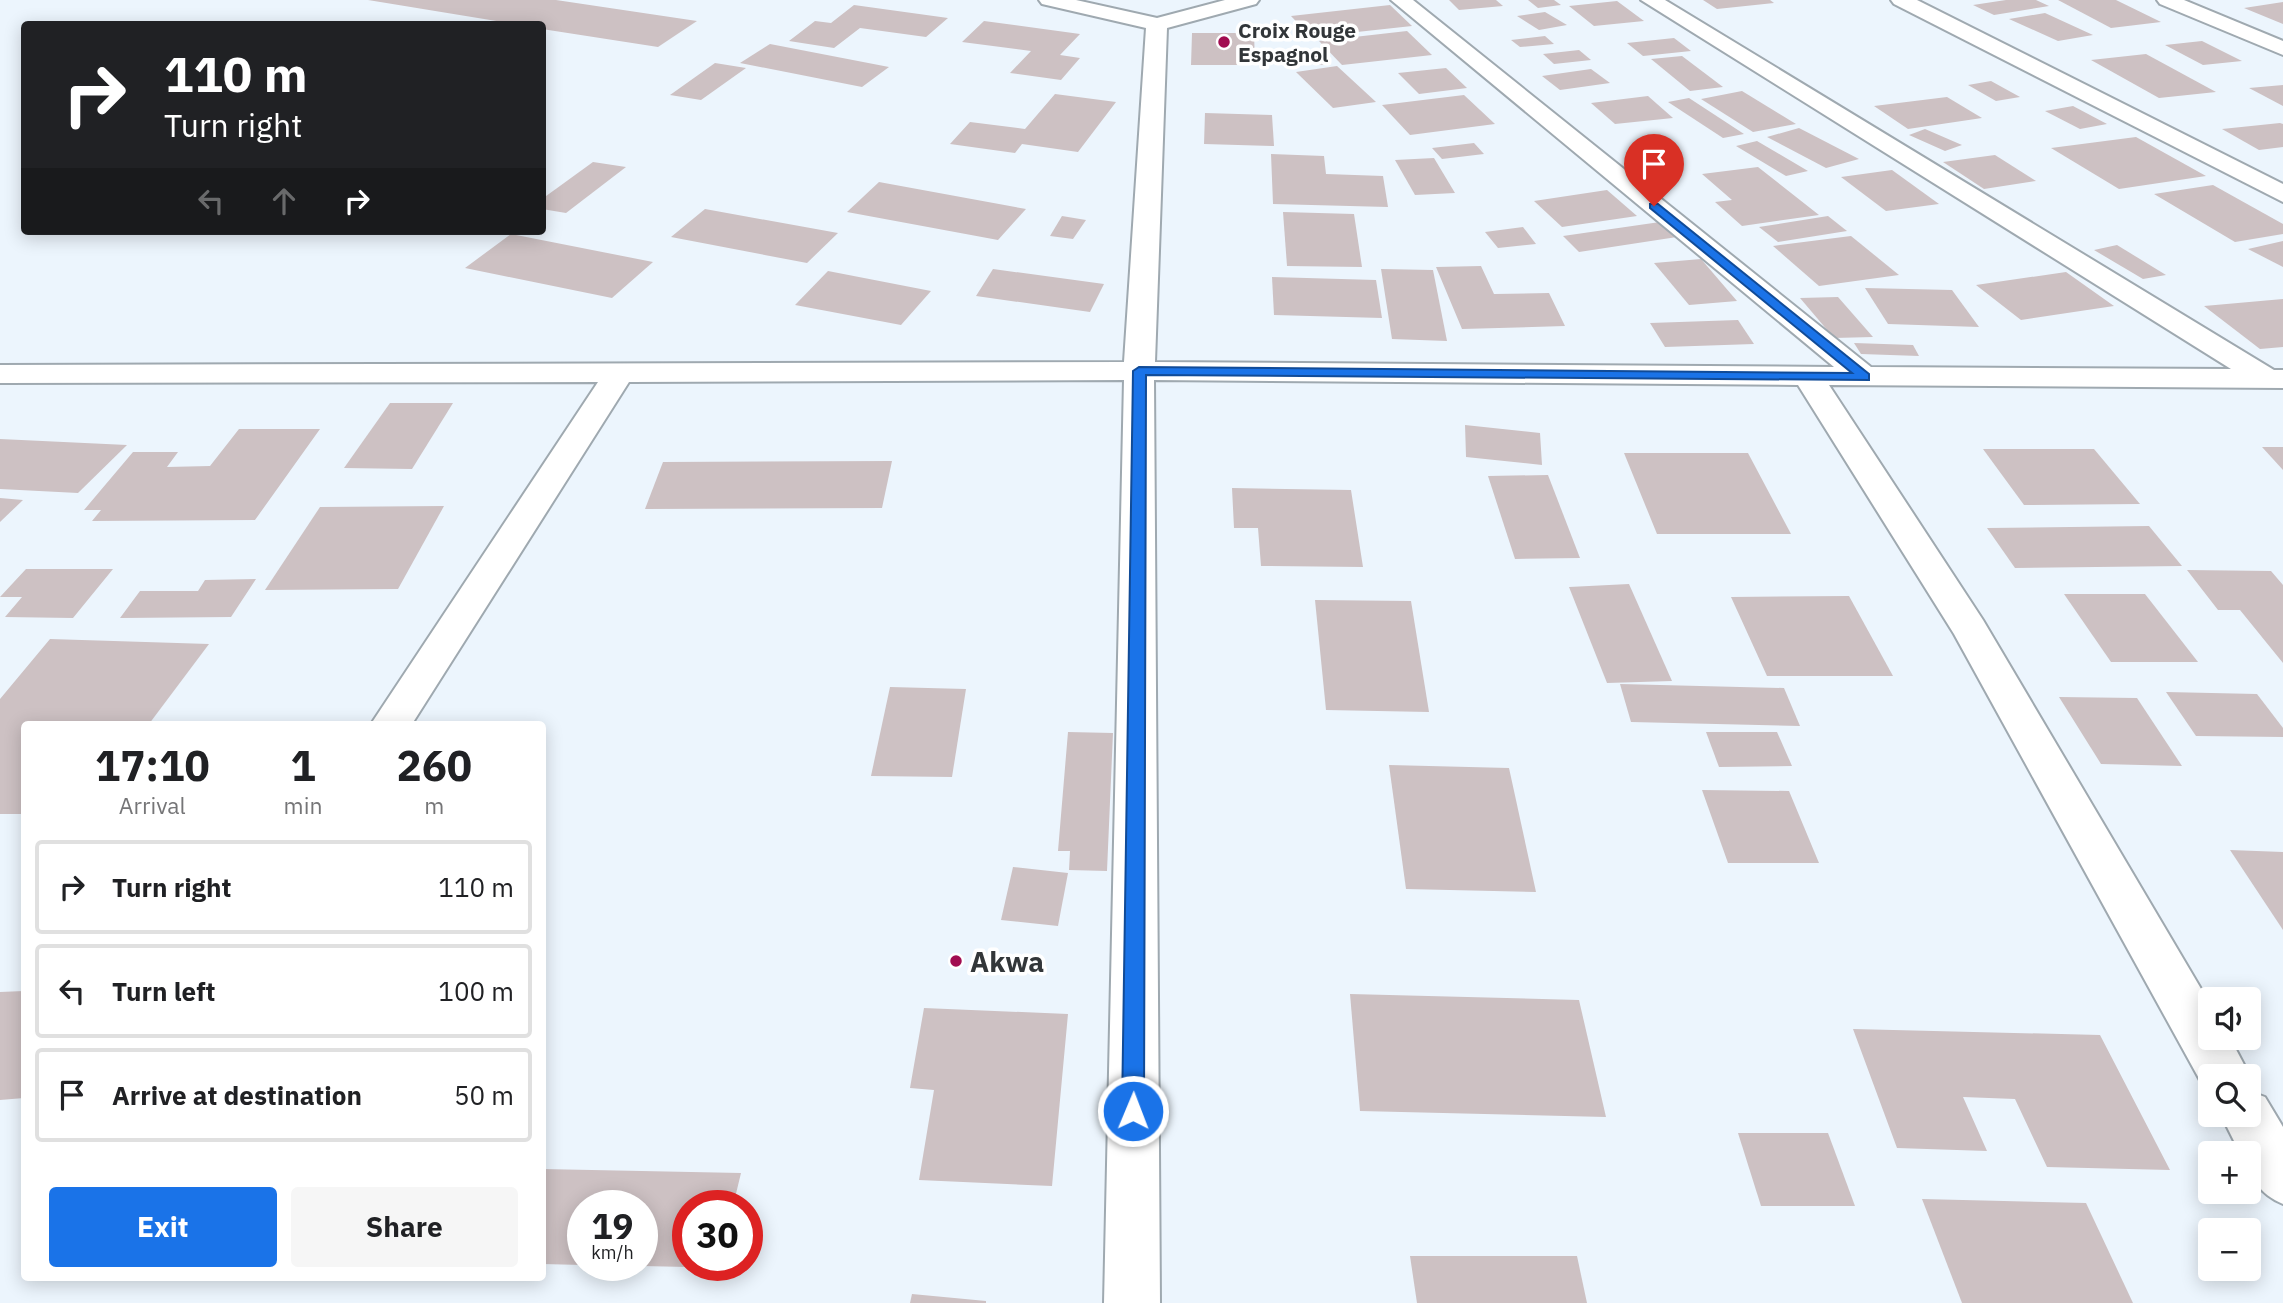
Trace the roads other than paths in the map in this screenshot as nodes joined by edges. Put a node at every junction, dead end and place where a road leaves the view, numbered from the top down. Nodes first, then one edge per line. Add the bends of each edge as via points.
1 (1049, 0) edge
2 (1249, 0) edge
3 (1401, 0) edge
4 (1651, 0) edge
5 (1901, 0) edge
6 (2167, 0) edge
7 (1157, 23) junction
8 (2283, 49) edge
9 (2283, 194) edge
10 (1139, 371) junction
11 (619, 373) junction
12 (0, 374) edge
13 (1808, 377) junction
14 (1865, 377) junction
15 (2276, 379) edge
16 (393, 721) edge
17 (2218, 1064) edge
18 (2254, 1127) edge
19 (2283, 1177) edge
20 (1132, 1303) edge

1 - 7 street
2 - 7 street
3 - 14 street
4 - 15 street
5 - 9 street
6 - 8 street
7 - 10 street
10 - 11 street
10 - 13 street
10 - 20 street
11 - 12 street
11 - 16 street
13 - 14 street
13 - 17 street via 1970,629
14 - 15 street
18 - 19 street

